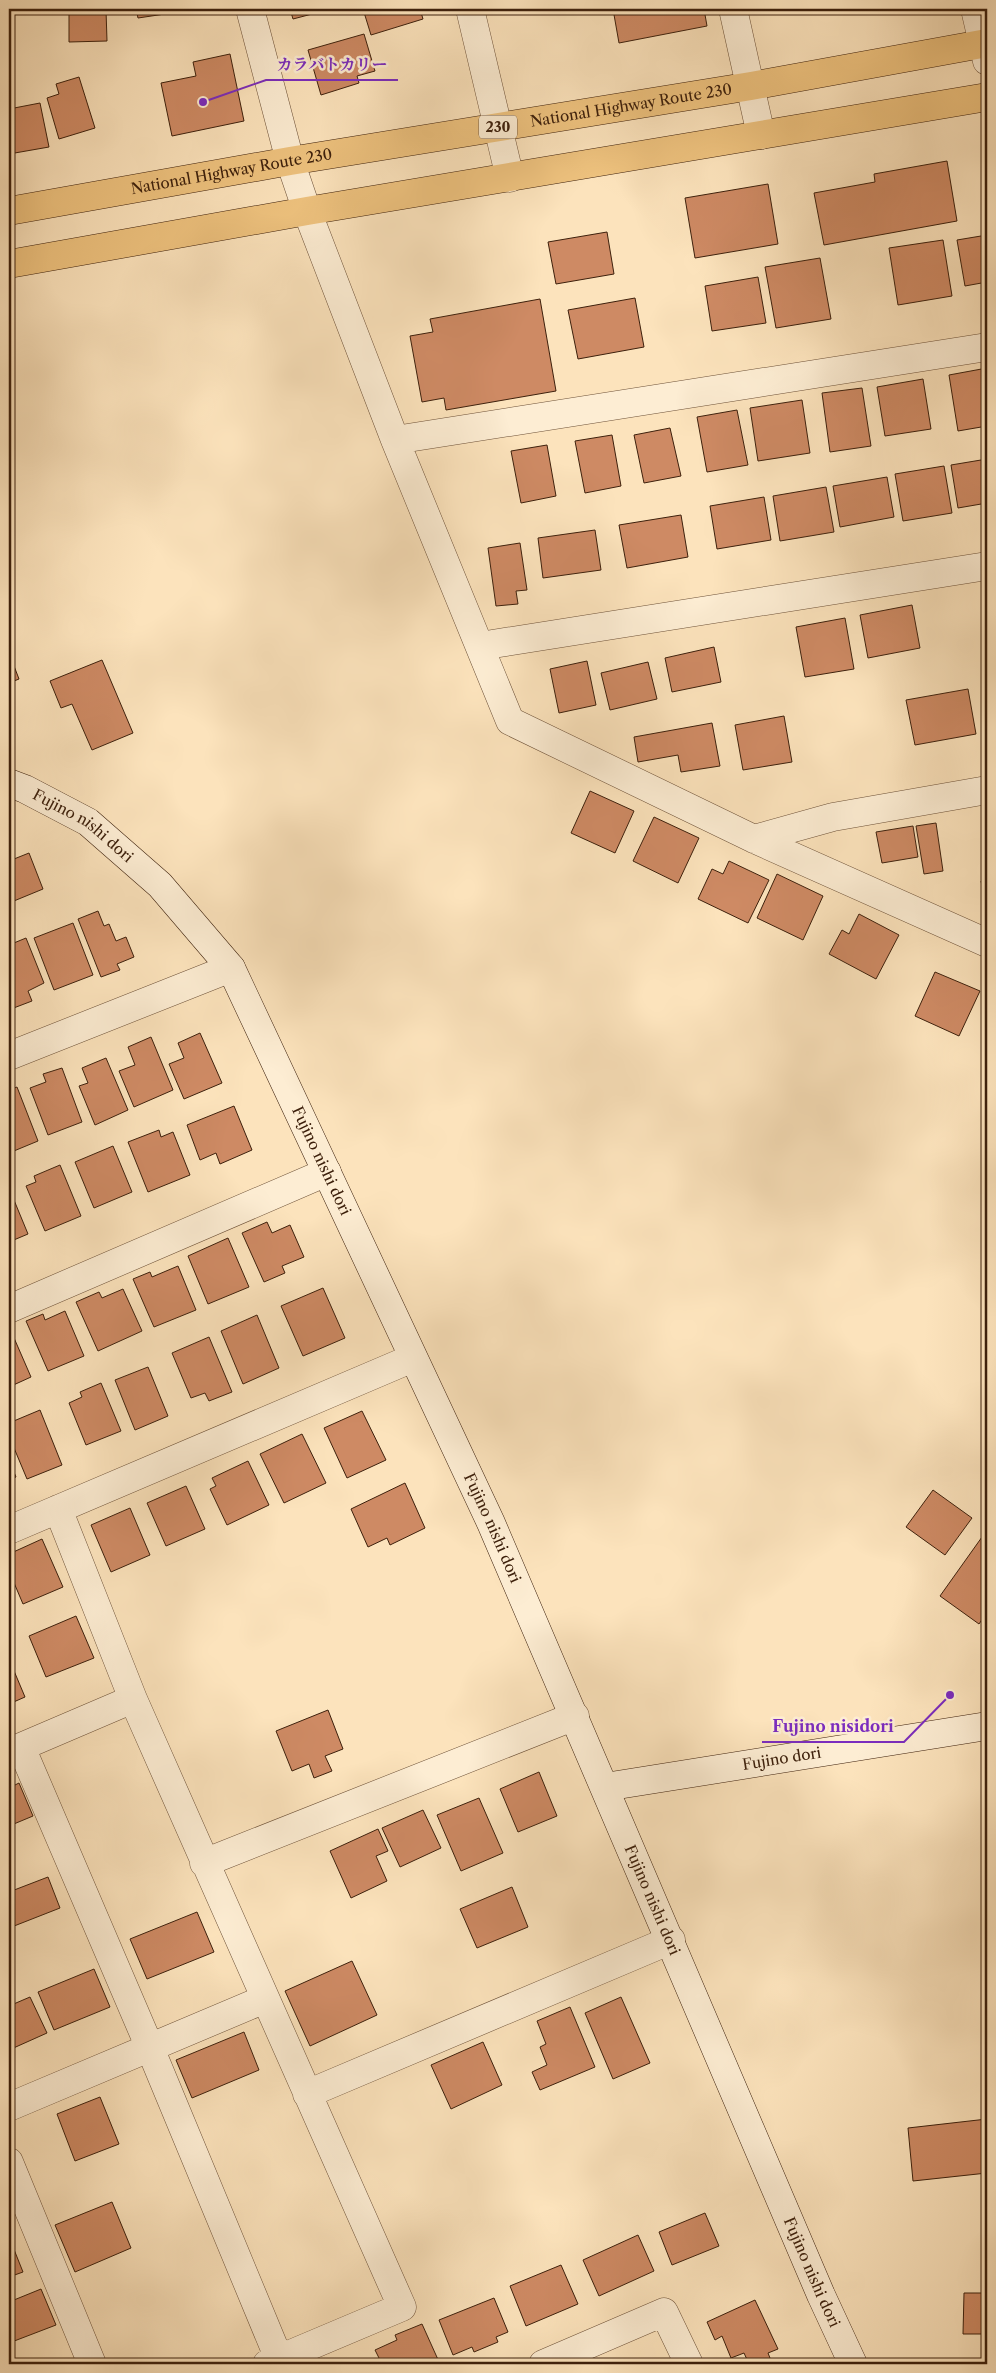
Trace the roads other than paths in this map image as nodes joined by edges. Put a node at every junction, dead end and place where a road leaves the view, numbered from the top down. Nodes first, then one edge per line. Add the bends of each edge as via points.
1 (250, 9) edge
2 (470, 9) edge
3 (733, 9) edge
4 (975, 9) edge
5 (986, 49) edge
6 (751, 86) junction
7 (987, 97) edge
8 (499, 126) junction
9 (761, 135) junction
10 (290, 161) junction
11 (510, 178) junction
12 (9, 211) edge
13 (307, 212) junction
14 (9, 264) edge
15 (987, 347) edge
16 (395, 440) junction
17 (987, 566) edge
18 (480, 646) junction
19 (9, 783) edge
20 (987, 790) edge
21 (754, 839) junction
22 (987, 943) edge
23 (231, 968) junction
24 (9, 1056) edge
25 (327, 1172) junction
26 (9, 1309) edge
27 (413, 1358) junction
28 (58, 1509) junction
29 (9, 1530) edge
30 (133, 1699) junction
31 (574, 1716) junction
32 (987, 1726) edge
33 (15, 1750) edge
34 (605, 1787) junction
35 (204, 1863) junction
36 (671, 1940) junction
37 (265, 1999) junction
38 (150, 2048) junction
39 (307, 2094) junction
40 (9, 2107) edge
41 (9, 2162) edge
42 (273, 2362) edge
43 (92, 2364) edge
44 (543, 2364) edge
45 (689, 2364) edge
46 (853, 2364) edge

1 - 10 street
2 - 8 street
3 - 6 street
4 - 5 street
5 - 6 highway, National Highway Route 230 / 230
6 - 8 highway, National Highway Route 230 / 230
6 - 9 street
7 - 9 highway
8 - 10 highway, National Highway Route 230 / 230
8 - 11 street
9 - 11 highway
10 - 12 highway, National Highway Route 230 / 230
10 - 13 street
11 - 13 highway
13 - 14 highway
13 - 16 street
15 - 16 street
16 - 18 street
17 - 18 street
18 - 21 street via 510,721
19 - 23 street, Fujino nishi dori via 88,822 160,885
20 - 21 street via 833,817
21 - 22 street
23 - 24 street
23 - 25 street, Fujino nishi dori
25 - 26 street
25 - 27 street, Fujino nishi dori
27 - 28 street
27 - 31 street, Fujino nishi dori via 491,1522
28 - 29 street
28 - 30 street
30 - 33 street
30 - 35 street
31 - 34 street, Fujino nishi dori
31 - 35 street
32 - 34 street, Fujino dori
33 - 38 street
34 - 36 street, Fujino nishi dori
35 - 37 street
36 - 39 street
36 - 46 street, Fujino nishi dori
37 - 38 street
37 - 39 street
38 - 40 street
38 - 42 street
39 - 42 street via 402,2307
41 - 43 street
44 - 45 street via 664,2312

